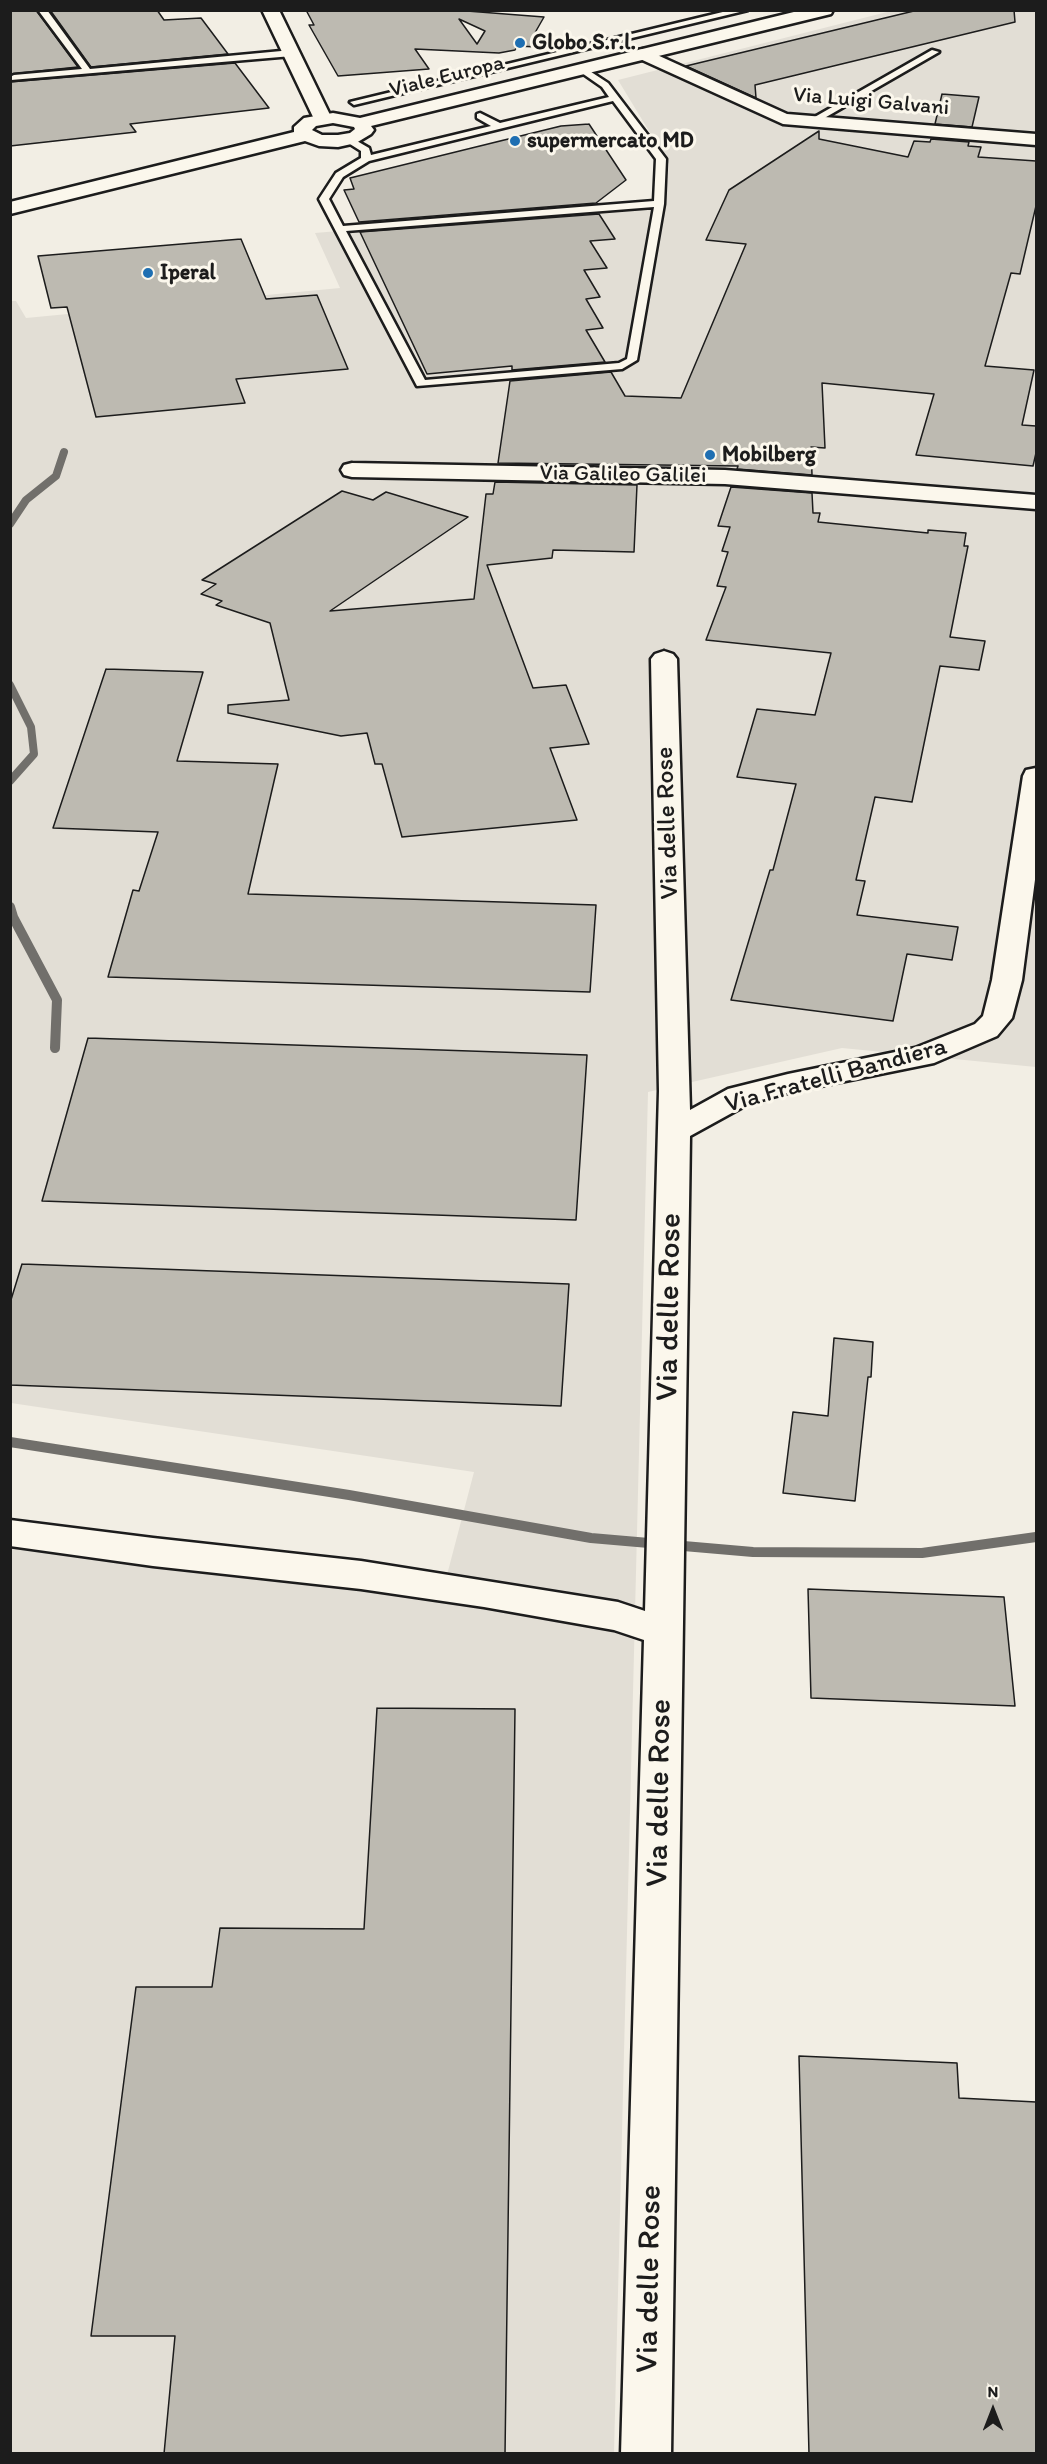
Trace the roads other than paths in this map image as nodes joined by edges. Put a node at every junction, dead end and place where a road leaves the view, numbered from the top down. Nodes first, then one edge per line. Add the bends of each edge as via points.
1 (42, 10) edge
2 (270, 10) edge
3 (744, 10) edge
4 (825, 10) edge
5 (613, 40) junction
6 (935, 52) dead end
7 (292, 53) junction
8 (644, 54) junction
9 (582, 69) junction
10 (88, 72) junction
11 (14, 78) dead end
12 (614, 98) junction
13 (354, 102) dead end
14 (480, 116) dead end
15 (323, 119) junction
16 (811, 122) junction
17 (360, 123) junction
18 (498, 126) junction
19 (306, 135) junction
20 (347, 139) junction
21 (1036, 140) edge
22 (366, 159) junction
23 (659, 204) junction
24 (10, 208) edge
25 (339, 229) junction
26 (352, 470) dead end
27 (1036, 502) edge
28 (664, 659) dead end
29 (1036, 776) edge
30 (673, 1132) junction
31 (10, 1533) edge
32 (664, 1612) junction
33 (646, 2454) edge

1 - 10 lane
2 - 7 street
3 - 5 lane
4 - 8 street, Viale Europa
5 - 8 lane
5 - 13 lane
6 - 16 lane
7 - 10 lane
7 - 15 street
8 - 9 street, Viale Europa
8 - 16 street, Via Luigi Galvani via 783,119
9 - 12 lane via 605,85
9 - 17 street, Viale Europa
10 - 11 lane
12 - 18 lane
12 - 23 lane via 661,159
14 - 18 lane
15 - 17 street, Viale Europa
15 - 19 street via 303,127
16 - 21 street, Via Luigi Galvani
17 - 20 street, Viale Europa via 364,126 362,134
18 - 22 lane
19 - 20 street via 328,141
19 - 24 street
20 - 22 lane via 366,150
22 - 25 lane via 339,175 324,199
23 - 25 lane
23 - 25 lane via 632,360 622,366 421,384
26 - 27 street, Via Galileo Galilei via 725,477
28 - 30 street, Via delle Rose
29 - 30 street, Via Fratelli Bandiera via 1007,980 997,1018 986,1030 923,1056 739,1096
30 - 32 street, Via delle Rose
31 - 32 street via 361,1575 618,1616
32 - 33 street, Via delle Rose

